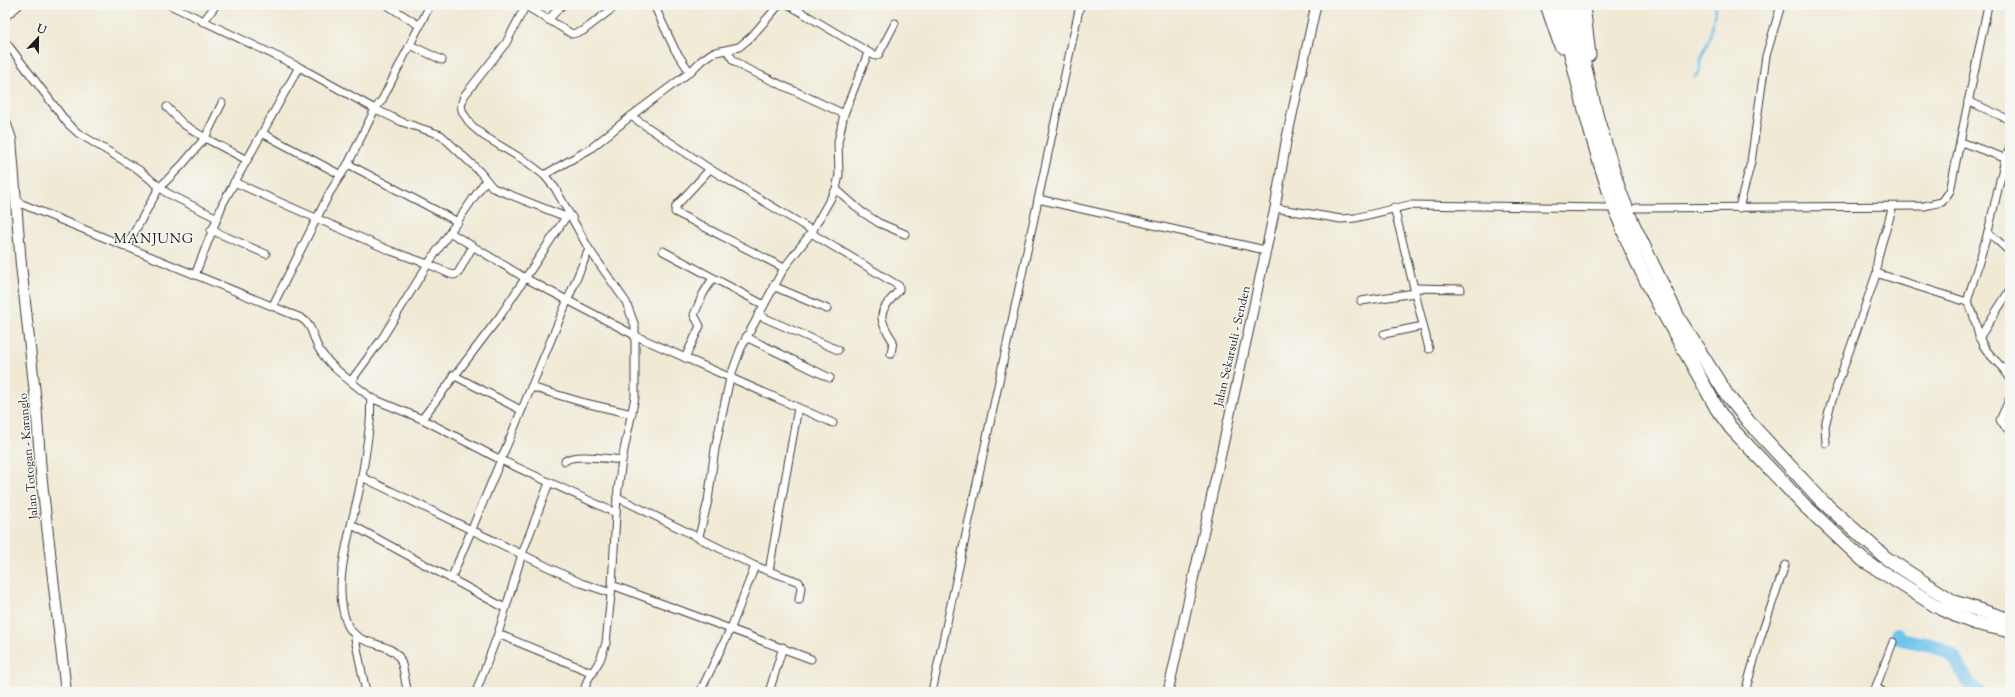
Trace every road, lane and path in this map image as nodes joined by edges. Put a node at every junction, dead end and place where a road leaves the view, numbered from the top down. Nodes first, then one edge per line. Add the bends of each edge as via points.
1 (17, 5) edge
2 (170, 5) edge
3 (216, 5) edge
4 (387, 5) edge
5 (430, 5) edge
6 (562, 5) edge
7 (617, 5) edge
8 (654, 5) edge
9 (779, 5) edge
10 (789, 5) edge
11 (1080, 5) edge
12 (1316, 5) edge
13 (1547, 5) edge
14 (1559, 5) edge
15 (1570, 5) edge
16 (1583, 5) edge
17 (1781, 5) edge
18 (1988, 5) edge
19 (526, 6) edge
20 (5, 15) edge
21 (548, 20) junction
22 (203, 22) junction
23 (895, 23) dead end
24 (420, 26) junction
25 (5, 41) edge
26 (410, 45) junction
27 (727, 50) junction
28 (868, 53) junction
29 (442, 60) dead end
30 (300, 67) junction
31 (690, 72) junction
32 (1968, 101) junction
33 (222, 102) dead end
34 (167, 108) dead end
35 (375, 109) junction
36 (844, 114) junction
37 (630, 116) junction
38 (2010, 120) edge
39 (1592, 121) junction
40 (5, 122) edge
41 (262, 133) junction
42 (205, 138) junction
43 (1961, 142) junction
44 (2010, 147) edge
45 (247, 160) junction
46 (2008, 160) edge
47 (348, 164) junction
48 (710, 169) junction
49 (341, 175) junction
50 (544, 175) junction
51 (486, 180) junction
52 (234, 182) junction
53 (159, 188) junction
54 (836, 189) junction
55 (1038, 199) junction
56 (17, 202) junction
57 (1394, 207) junction
58 (1892, 207) junction
59 (1275, 208) junction
60 (1609, 208) dead end
61 (1636, 208) dead end
62 (1739, 208) junction
63 (569, 217) junction
64 (216, 218) junction
65 (318, 220) junction
66 (458, 222) junction
67 (211, 230) junction
68 (812, 232) junction
69 (1988, 232) junction
70 (451, 233) junction
71 (905, 234) dead end
72 (473, 246) junction
73 (126, 247) junction
74 (589, 249) junction
75 (2009, 249) edge
76 (1265, 250) junction
77 (663, 251) dead end
78 (266, 254) dead end
79 (428, 264) junction
80 (784, 268) junction
81 (1877, 272) junction
82 (195, 275) junction
83 (525, 278) junction
84 (713, 278) junction
85 (773, 286) junction
86 (1461, 289) dead end
87 (1415, 290) junction
88 (2010, 290) edge
89 (567, 300) junction
90 (1361, 302) dead end
91 (1967, 302) junction
92 (273, 305) junction
93 (764, 305) junction
94 (827, 309) dead end
95 (758, 315) junction
96 (1423, 326) junction
97 (1384, 334) dead end
98 (636, 336) junction
99 (746, 337) junction
100 (1979, 338) junction
101 (1428, 348) dead end
102 (838, 350) dead end
103 (891, 354) dead end
104 (685, 358) junction
105 (453, 375) junction
106 (730, 378) junction
107 (830, 378) dead end
108 (2010, 378) edge
109 (351, 381) junction
110 (531, 388) junction
111 (371, 398) junction
112 (2010, 398) edge
113 (798, 408) junction
114 (521, 410) junction
115 (632, 414) junction
116 (422, 419) junction
117 (833, 424) dead end
118 (2008, 429) edge
119 (1826, 443) dead end
120 (501, 460) junction
121 (622, 460) junction
122 (565, 461) dead end
123 (362, 477) junction
124 (549, 483) junction
125 (617, 497) junction
126 (616, 513) junction
127 (352, 525) junction
128 (472, 530) junction
129 (699, 536) junction
130 (522, 554) junction
131 (1785, 565) dead end
132 (755, 566) junction
133 (769, 571) junction
134 (451, 579) junction
135 (612, 584) junction
136 (611, 593) junction
137 (799, 600) dead end
138 (505, 608) junction
139 (2010, 620) edge
140 (731, 628) junction
141 (2010, 631) edge
142 (354, 634) junction
143 (498, 634) junction
144 (1893, 642) dead end
145 (783, 647) junction
146 (812, 659) dead end
147 (593, 673) junction
148 (1875, 690) edge
149 (66, 692) edge
150 (366, 692) edge
151 (408, 692) edge
152 (476, 692) edge
153 (584, 692) edge
154 (700, 692) edge
155 (769, 692) edge
156 (932, 692) edge
157 (1168, 692) edge
158 (1745, 692) edge
159 (1883, 692) edge

1 - 20 main road
2 - 22 street
3 - 22 street
4 - 24 street
5 - 24 street
6 - 21 street
7 - 21 street via 579,33 570,34
8 - 31 street via 675,50
9 - 27 street via 751,37 739,47
10 - 28 street
11 - 55 street
12 - 59 street, Jalan Sekarsuli - Senden via 1286,142
13 - 39 highway
14 - 39 highway
15 - 39 highway
16 - 39 highway
17 - 62 street via 1766,56 1751,162
18 - 32 street
19 - 21 street
19 - 50 street via 506,42 467,91 461,106 466,118 477,131 519,156
22 - 30 street
23 - 28 street via 879,54 874,56
24 - 26 street
25 - 53 street via 68,124 78,133 139,170
26 - 29 street
26 - 35 street
27 - 31 street via 712,54
27 - 36 street via 733,60 745,68
28 - 36 street
30 - 35 street
30 - 41 street
31 - 37 street
32 - 38 street
32 - 43 street
33 - 42 street
34 - 42 street via 183,124
35 - 47 street
35 - 51 street via 402,122 441,135
36 - 54 street via 838,142 839,175
37 - 48 street
37 - 50 street via 590,149
39 - 139 highway via 1632,222 1676,312 1727,395 1748,421 1822,501 1886,558 1954,602
39 - 141 highway via 1613,202 1644,275 1717,409 1731,428 1804,505 1863,560 1930,603 1957,616
40 - 56 main road, Jalan Totogan - Karanglo via 11,139
41 - 45 street
41 - 49 street
42 - 45 street
42 - 53 street
43 - 46 street
43 - 58 street via 1946,199 1932,205
44 - 46 street
45 - 52 street
46 - 69 street
47 - 49 street
47 - 66 street
48 - 68 street
48 - 80 street via 676,206 675,212
49 - 65 street
50 - 63 street via 561,197
51 - 63 street via 499,191
51 - 66 street
52 - 64 street
52 - 65 street
53 - 64 street
53 - 73 street
54 - 68 street
54 - 71 street via 862,212 879,223
55 - 76 street
55 - 156 street
56 - 73 street
56 - 149 main road, Jalan Totogan - Karanglo via 20,259 41,473
57 - 59 street via 1355,218 1341,219
57 - 60 street via 1457,204
57 - 87 street
58 - 62 street
58 - 81 street via 1890,222 1877,261
59 - 76 street, Jalan Sekarsuli - Senden
61 - 62 street
63 - 74 street
63 - 83 street
64 - 67 street
65 - 79 street
65 - 92 street
66 - 70 street
67 - 78 street
67 - 82 street
68 - 80 street
68 - 103 street via 899,286 899,290 886,303 883,311 884,328 893,341
69 - 75 street
69 - 91 street
70 - 72 street
70 - 79 street
72 - 79 street via 456,274 450,274
72 - 83 street
73 - 82 street
74 - 89 street
74 - 98 street via 629,309
76 - 157 street, Jalan Sekarsuli - Senden
77 - 84 street
79 - 109 street via 381,340
80 - 85 street
81 - 91 street
81 - 119 street via 1825,426
82 - 92 street
83 - 89 street
83 - 105 street via 500,316
84 - 93 street
84 - 104 street via 694,315 700,326
85 - 93 street
85 - 94 street
86 - 87 street
87 - 90 street
87 - 96 street
88 - 100 street
89 - 98 street
89 - 110 street
91 - 100 street
92 - 109 street via 308,323 321,352
93 - 95 street
95 - 99 street
95 - 102 street
96 - 97 street
96 - 101 street
98 - 104 street
98 - 115 street via 635,397
99 - 106 street
99 - 107 street
100 - 108 street via 1990,356 2004,368
104 - 106 street
105 - 114 street
105 - 116 street
106 - 113 street
106 - 129 street via 708,501
109 - 111 street
110 - 114 street
110 - 115 street
111 - 116 street
111 - 123 street
112 - 118 street via 2001,417 2001,423
113 - 117 street
113 - 133 street
114 - 120 street
115 - 121 street
116 - 120 street
120 - 124 street
120 - 128 street
121 - 122 street via 578,457
121 - 125 street
123 - 127 street
123 - 128 street
124 - 126 street
124 - 130 street
125 - 126 street
125 - 129 street
126 - 135 street
127 - 134 street
127 - 142 street via 341,592 345,617
128 - 130 street
128 - 134 street
129 - 132 street
130 - 136 street via 581,583
130 - 138 street
131 - 158 street
132 - 133 street
132 - 140 street
133 - 137 street via 800,583 802,589
134 - 138 street
135 - 136 street
135 - 140 street
136 - 147 street via 606,643
138 - 143 street
140 - 145 street
140 - 154 street
142 - 150 street
142 - 151 street via 392,651 398,657 404,670
143 - 147 street
143 - 152 street
144 - 148 street
145 - 146 street
145 - 155 street
147 - 153 street
148 - 159 street

